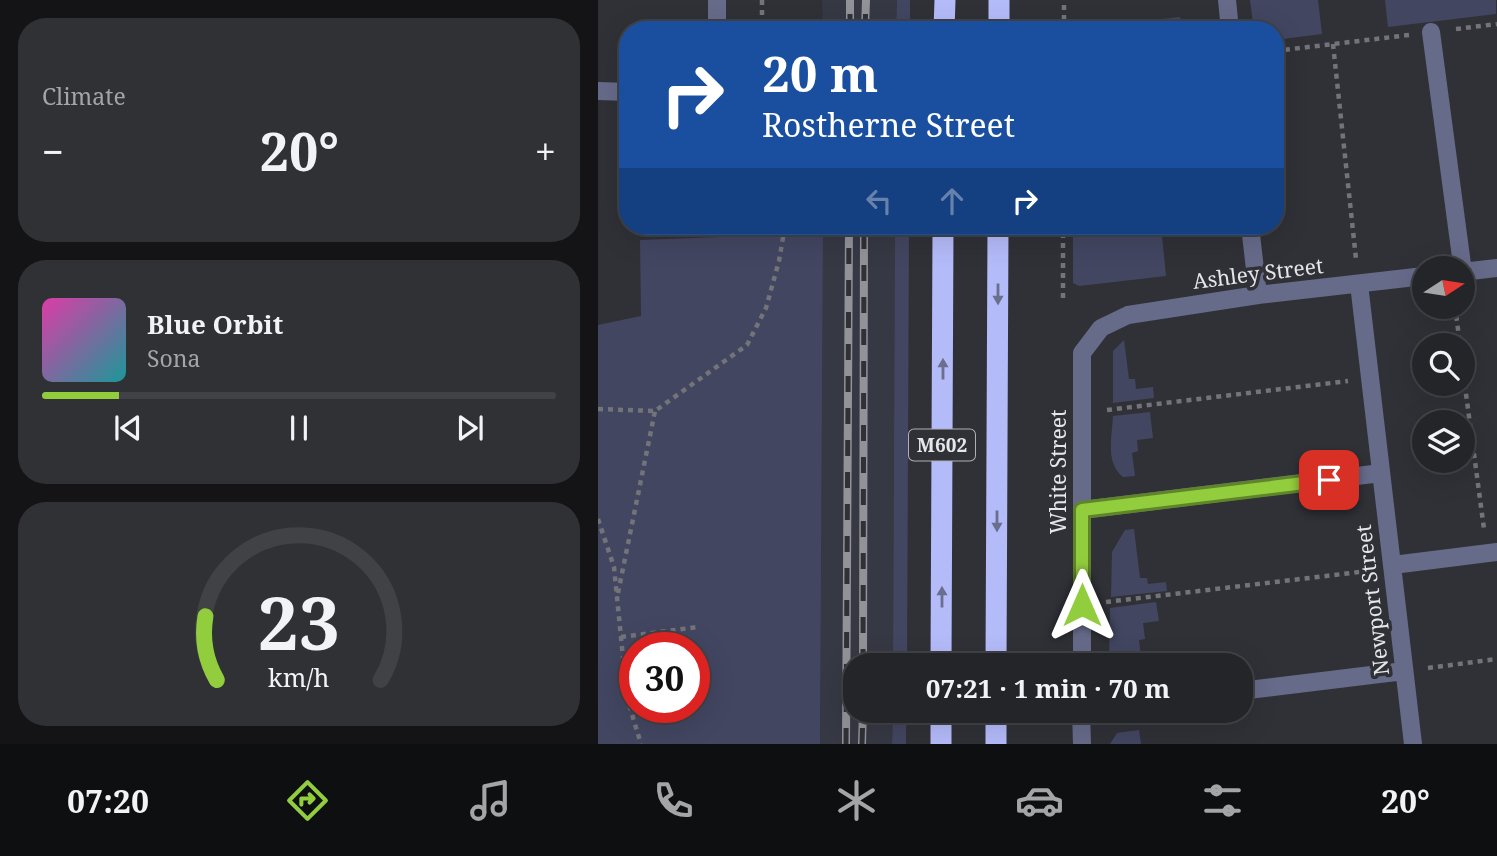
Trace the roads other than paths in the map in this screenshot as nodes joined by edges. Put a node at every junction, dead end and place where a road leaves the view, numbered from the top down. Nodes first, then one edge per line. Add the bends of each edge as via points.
1 (717, 0) edge
2 (944, 0) edge
3 (999, 0) edge
4 (1227, 0) edge
5 (718, 21) edge
6 (944, 21) edge
7 (999, 21) edge
8 (1229, 21) edge
9 (1431, 32) dead end
10 (598, 92) edge
11 (619, 92) edge
12 (943, 235) edge
13 (998, 235) edge
14 (1251, 235) edge
15 (1461, 256) edge
16 (1496, 268) edge
17 (1475, 271) edge
18 (1412, 277) edge
19 (1359, 284) junction
20 (1258, 295) junction
21 (1101, 328) joint
22 (1381, 474) junction
23 (1082, 510) junction
24 (1496, 552) edge
25 (1393, 565) junction
26 (941, 653) edge
27 (996, 653) edge
28 (1082, 653) edge
29 (1404, 671) junction
30 (1253, 689) edge
31 (941, 723) edge
32 (996, 723) edge
33 (1082, 723) edge
34 (941, 744) edge
35 (996, 744) edge
36 (1082, 744) edge
37 (1413, 744) edge

1 - 5 street
2 - 6 highway
3 - 7 highway
4 - 8 street
9 - 15 street
10 - 11 street
26 -> 12 highway, M602
13 -> 27 highway, M602
14 - 20 street
16 - 17 street
18 - 19 street, Ashley Street
19 - 20 street, Ashley Street
19 - 22 street, Newport Street
20 - 21 street, Ashley Street via 1128,315
21 - 23 street, White Street via 1082,353
22 - 23 street
22 - 25 street, Newport Street
23 - 28 street, White Street
24 - 25 street
25 - 29 street, Newport Street
29 - 30 street
29 - 37 street, Newport Street
31 - 34 highway
32 - 35 highway
33 - 36 street

